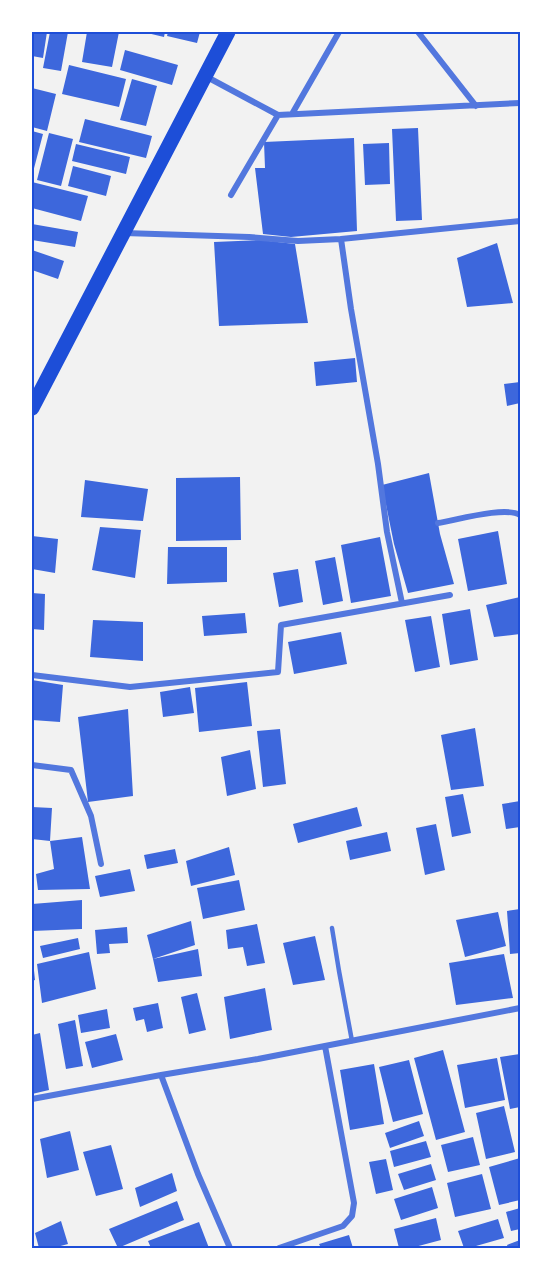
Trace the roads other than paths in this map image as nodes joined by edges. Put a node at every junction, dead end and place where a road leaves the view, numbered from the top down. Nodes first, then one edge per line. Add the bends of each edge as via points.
1 (228, 32) edge
2 (339, 32) edge
3 (418, 32) edge
4 (206, 76) junction
5 (520, 103) edge
6 (476, 106) junction
7 (292, 114) junction
8 (278, 115) junction
9 (231, 195) dead end
10 (520, 221) edge
11 (124, 233) junction
12 (341, 239) junction
13 (36, 388) edge
14 (32, 408) edge
15 (520, 515) edge
16 (438, 523) dead end
17 (450, 595) dead end
18 (402, 603) junction
19 (32, 675) edge
20 (32, 765) edge
21 (101, 864) dead end
22 (332, 928) dead end
23 (520, 1008) edge
24 (352, 1041) junction
25 (325, 1046) junction
26 (161, 1075) junction
27 (32, 1099) edge
28 (230, 1248) edge
29 (279, 1248) edge

1 - 4 main road
2 - 7 street
3 - 6 street
4 - 8 street
4 - 11 main road
5 - 6 street
6 - 7 street
7 - 8 street
8 - 9 street
10 - 12 street
11 - 12 street via 298,242
11 - 13 main road
12 - 18 street
13 - 14 main road
15 - 16 street via 493,513
17 - 18 street
18 - 19 street via 281,625 278,672 130,687
20 - 21 street via 71,770 91,816
22 - 24 lane
23 - 24 street
24 - 25 street
25 - 26 street
25 - 29 street via 354,1203 352,1216 343,1226
26 - 27 street
26 - 28 street

